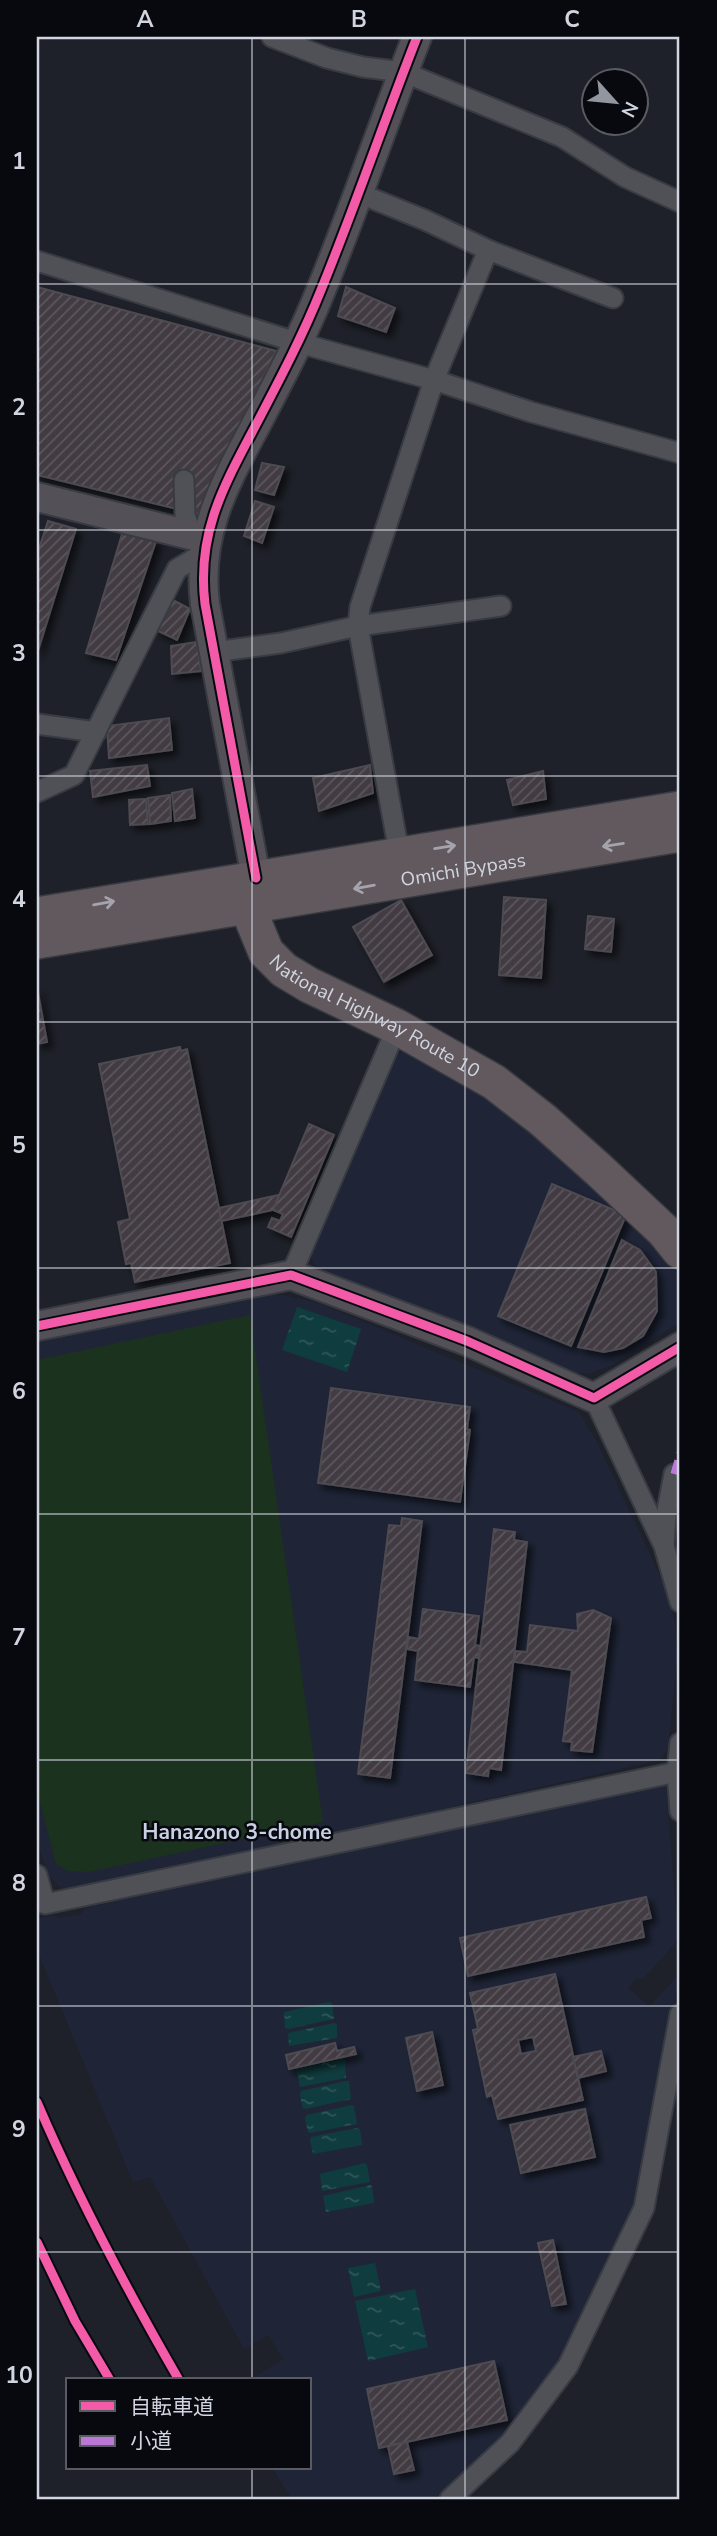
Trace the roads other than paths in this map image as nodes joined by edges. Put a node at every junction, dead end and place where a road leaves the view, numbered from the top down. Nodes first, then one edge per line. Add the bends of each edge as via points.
1 (272, 37) edge
2 (416, 37) edge
3 (403, 72) junction
4 (358, 193) junction
5 (680, 202) edge
6 (488, 250) junction
7 (37, 261) edge
8 (613, 298) dead end
9 (299, 343) junction
10 (434, 380) junction
11 (680, 453) edge
12 (184, 480) dead end
13 (37, 497) edge
14 (201, 543) junction
15 (501, 606) dead end
16 (358, 626) junction
17 (214, 652) junction
18 (37, 723) edge
19 (96, 732) junction
20 (37, 792) edge
21 (680, 809) edge
22 (680, 834) edge
23 (401, 855) junction
24 (255, 896) junction
25 (37, 915) edge
26 (37, 942) edge
27 (397, 1027) junction
28 (680, 1228) edge
29 (680, 1251) edge
30 (290, 1275) junction
31 (37, 1326) edge
32 (680, 1347) edge
33 (594, 1398) junction
34 (674, 1474) dead end
35 (664, 1546) junction
36 (680, 1602) edge
37 (680, 1743) edge
38 (677, 1772) junction
39 (680, 1811) edge
40 (37, 1875) edge
41 (680, 2014) edge
42 (450, 2499) edge

1 - 3 street via 327,58
2 - 3 street
3 - 4 street
3 - 5 street via 562,137 625,177
4 - 6 street
4 - 9 street
6 - 8 street
6 - 10 street
7 - 9 street
9 - 10 street
9 - 14 street via 222,489
10 - 11 street
10 - 16 street via 360,607
12 - 14 street via 185,516
13 - 14 street
14 - 17 street
14 - 19 street via 177,569
15 - 16 street
16 - 17 street
16 - 23 street
17 - 24 street
18 - 19 street
19 - 20 street via 74,775
23 -> 21 highway, Omichi Bypass
22 -> 24 highway, Omichi Bypass
23 - 24 highway, Omichi Bypass
25 -> 24 highway
24 - 26 highway
24 - 27 highway, National Highway Route 10 via 266,952 284,970
24 - 28 highway, National Highway Route 10 via 277,942 298,965 503,1068 583,1130
27 - 29 highway, National Highway Route 10 via 494,1082 542,1120
27 - 30 street
30 - 31 street
30 - 33 street via 467,1341
32 - 33 street
33 - 35 street
34 - 35 street
35 - 36 street
37 - 38 street
38 - 39 street
38 - 40 street via 44,1904
41 - 42 street via 644,2208 568,2366 510,2443

